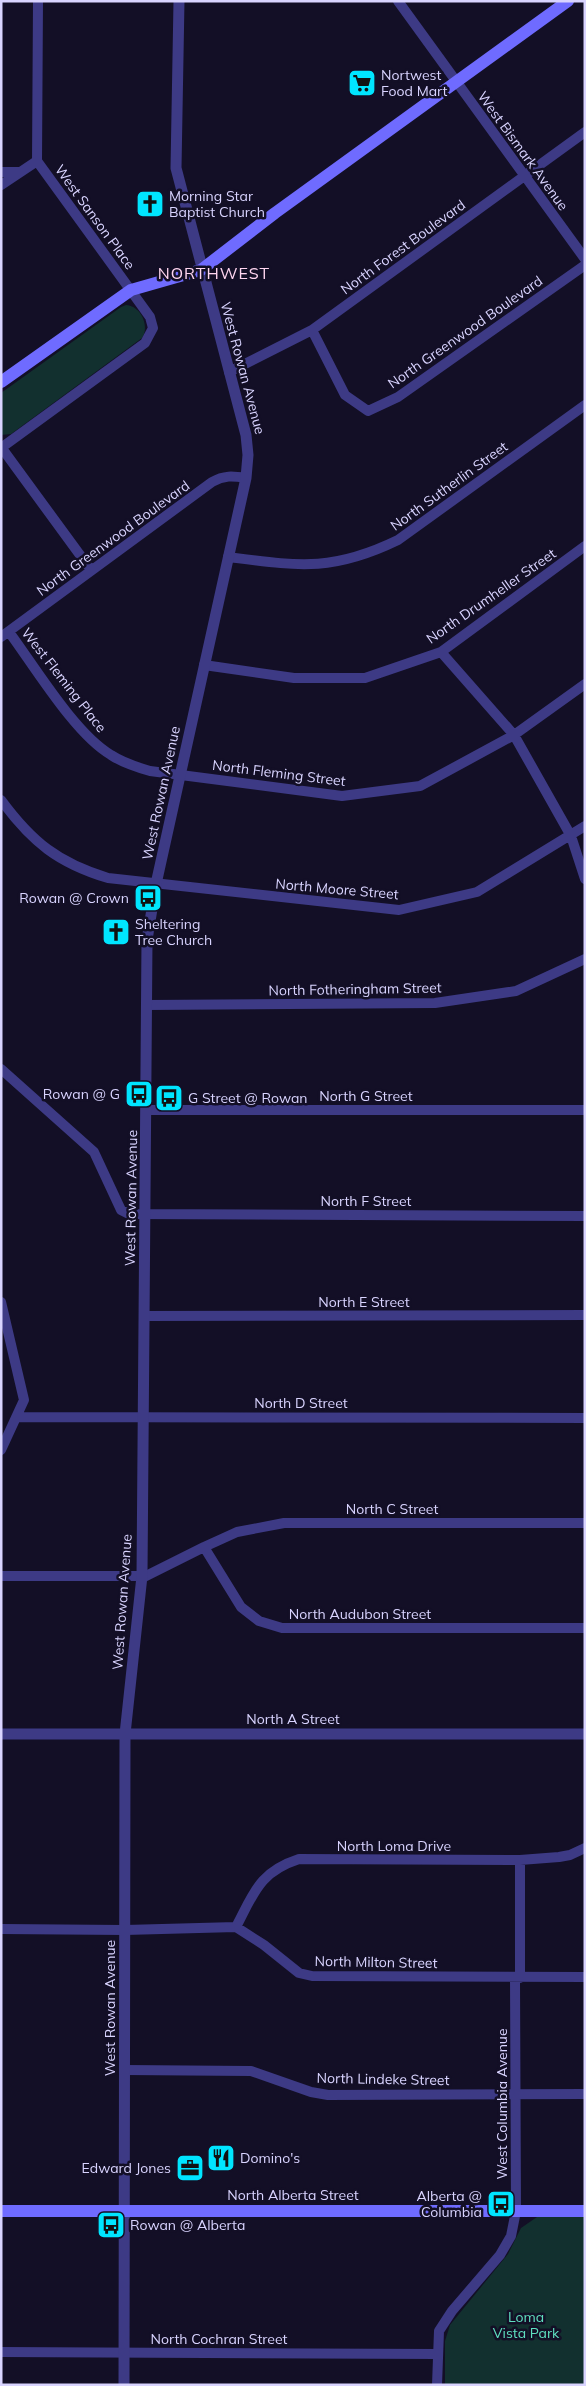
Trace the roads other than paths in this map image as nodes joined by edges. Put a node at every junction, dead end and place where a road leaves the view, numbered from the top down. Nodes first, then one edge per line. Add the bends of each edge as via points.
1 (38, 1) edge
2 (179, 1) edge
3 (398, 1) edge
4 (568, 1) edge
5 (456, 83) junction
6 (585, 132) edge
7 (37, 161) junction
8 (1, 172) edge
9 (18, 172) junction
10 (524, 176) junction
11 (1, 185) edge
12 (585, 259) edge
13 (585, 265) edge
14 (201, 270) junction
15 (131, 290) junction
16 (312, 330) junction
17 (229, 372) junction
18 (1, 382) edge
19 (585, 405) edge
20 (1, 448) edge
21 (246, 478) junction
22 (585, 546) edge
23 (228, 557) junction
24 (91, 570) junction
25 (5, 634) edge
26 (441, 652) junction
27 (204, 665) junction
28 (585, 684) edge
29 (514, 735) junction
30 (180, 775) junction
31 (1, 800) edge
32 (585, 826) edge
33 (571, 836) junction
34 (585, 880) edge
35 (156, 884) junction
36 (585, 959) edge
37 (147, 1005) junction
38 (1, 1069) edge
39 (147, 1110) junction
40 (585, 1110) edge
41 (146, 1214) junction
42 (585, 1216) edge
43 (1, 1302) edge
44 (585, 1315) edge
45 (144, 1316) junction
46 (17, 1417) junction
47 (144, 1417) junction
48 (585, 1418) edge
49 (1, 1450) edge
50 (585, 1523) edge
51 (204, 1547) junction
52 (1, 1576) edge
53 (142, 1576) junction
54 (585, 1628) edge
55 (1, 1734) edge
56 (125, 1734) junction
57 (585, 1734) edge
58 (585, 1848) edge
59 (520, 1860) junction
60 (236, 1928) junction
61 (1, 1929) edge
62 (125, 1930) junction
63 (585, 1977) edge
64 (518, 1978) junction
65 (125, 2070) junction
66 (516, 2094) junction
67 (585, 2094) edge
68 (124, 2210) junction
69 (1, 2211) edge
70 (516, 2211) junction
71 (585, 2211) edge
72 (1, 2352) edge
73 (124, 2352) junction
74 (437, 2354) junction
75 (124, 2385) edge
76 (437, 2385) edge

1 - 7 street
2 - 14 street, West Rowan Avenue via 176,168
3 - 5 street, West Bismark Avenue
4 - 5 main road
5 - 10 street, West Bismark Avenue
5 - 14 main road
6 - 10 street, North Forest Boulevard
7 - 9 street
7 - 15 street, West Sanson Place
8 - 9 street
9 - 11 street
10 - 12 street, West Bismark Avenue
10 - 16 street, North Forest Boulevard
13 - 16 street, North Greenwood Boulevard via 398,397 368,411 345,395
14 - 15 main road
14 - 17 street, West Rowan Avenue
15 - 18 main road
15 - 20 street, West Sanson Place via 152,323 152,333 145,343
16 - 17 street, North Forest Boulevard
17 - 21 street, West Rowan Avenue via 246,435
19 - 23 street, North Sutherlin Street via 381,549 346,561 324,564 299,565
20 - 24 street
21 - 23 street, West Rowan Avenue
21 - 24 street, North Greenwood Boulevard via 231,475 212,482
22 - 26 street, North Drumheller Street
23 - 27 street, West Rowan Avenue
24 - 25 street, North Greenwood Boulevard
25 - 30 street, West Fleming Place via 93,742 130,765
26 - 27 street, North Drumheller Street via 365,678 294,678
26 - 29 street
27 - 30 street, West Rowan Avenue
28 - 29 street, North Fleming Street
29 - 30 street, North Fleming Street via 420,786 342,796
29 - 33 street
30 - 35 street, West Rowan Avenue
31 - 35 street, North Moore Street via 21,827 63,861 108,878
32 - 33 street, North Moore Street
33 - 34 street
33 - 35 street, North Moore Street via 478,892 399,910
35 - 37 street, West Rowan Avenue via 148,940
36 - 37 street, North Fotheringham Street via 516,991 436,1004
37 - 39 street, West Rowan Avenue
38 - 41 street, North F Street via 94,1152 121,1210 129,1214
39 - 40 street, North G Street
39 - 41 street, West Rowan Avenue
41 - 42 street, North F Street
41 - 45 street, West Rowan Avenue
43 - 46 street via 24,1400
44 - 45 street, North E Street
45 - 47 street, West Rowan Avenue
46 - 47 street, North D Street
46 - 49 street
47 - 48 street, North D Street
47 - 53 street, West Rowan Avenue
50 - 51 street, North C Street via 284,1523 237,1532
51 - 53 street
51 - 54 street, North Audubon Street via 241,1607 259,1621 282,1628
52 - 53 street
53 - 56 street, West Rowan Avenue
55 - 56 street, North A Street
56 - 57 street, North A Street
56 - 62 street, West Rowan Avenue
58 - 59 street, North Loma Drive via 570,1855
59 - 60 street, North Loma Drive via 299,1859 274,1870 261,1881
59 - 64 street, West Columbia Avenue
60 - 62 street
60 - 64 street, North Milton Street via 299,1973 312,1976
61 - 62 street
62 - 65 street, West Rowan Avenue
63 - 64 street, North Milton Street
64 - 66 street, West Columbia Avenue
65 - 66 street, North Lindeke Street via 251,2071 311,2092 328,2094
65 - 68 street, West Rowan Avenue
66 - 67 street, North Lindeke Street
66 - 70 street, West Columbia Avenue
68 - 69 main road, North Alberta Street
68 - 70 main road, North Alberta Street
68 - 73 street, West Rowan Avenue
70 - 71 main road, North Alberta Street
70 - 74 street, West Columbia Avenue via 511,2236 500,2255 439,2331
72 - 73 street, North Cochran Street
73 - 74 street, North Cochran Street
73 - 75 street, West Rowan Avenue
74 - 76 street, West Columbia Avenue

